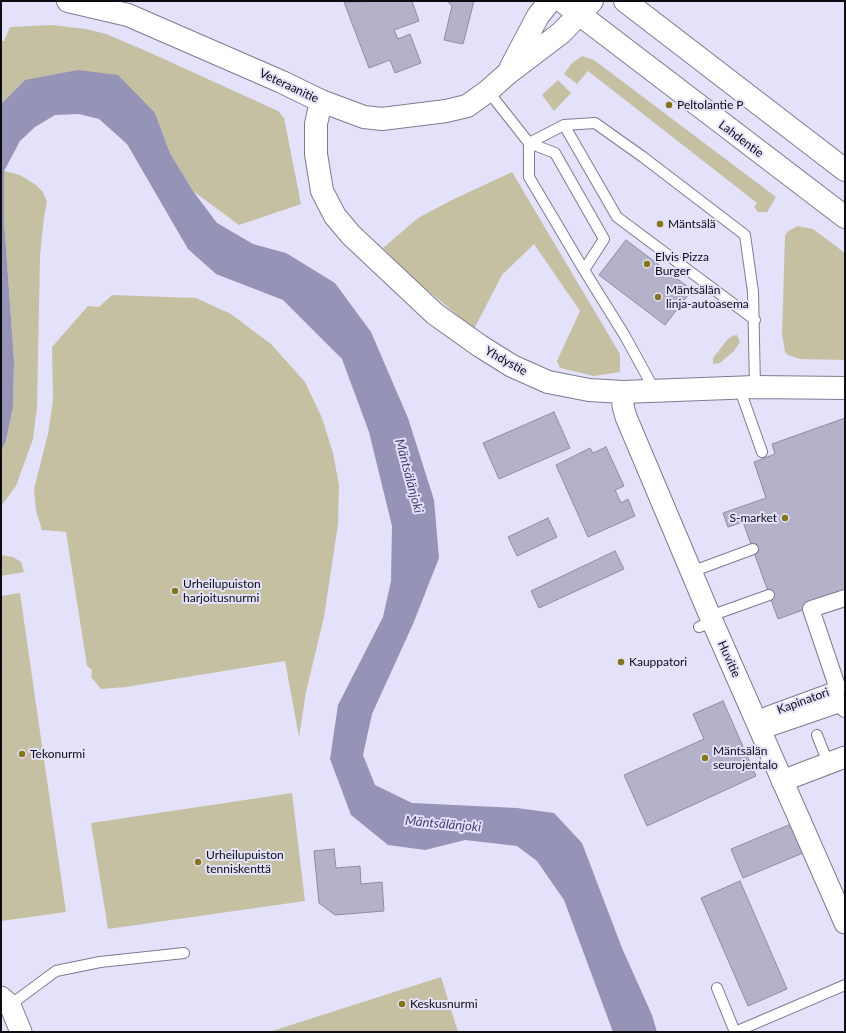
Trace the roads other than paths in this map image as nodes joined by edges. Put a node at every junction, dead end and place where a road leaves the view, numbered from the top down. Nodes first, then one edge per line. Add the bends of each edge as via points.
1 (68, 1) edge
2 (550, 1) edge
3 (562, 1) edge
4 (625, 1) edge
5 (586, 7) edge
6 (507, 74) junction
7 (488, 91) junction
8 (321, 101) junction
9 (564, 125) junction
10 (529, 144) junction
11 (845, 170) edge
12 (845, 218) edge
13 (584, 270) junction
14 (755, 320) junction
15 (747, 387) junction
16 (845, 388) edge
17 (655, 391) junction
18 (623, 392) junction
19 (762, 452) dead end
20 (753, 549) dead end
21 (691, 572) junction
22 (769, 595) dead end
23 (845, 598) edge
24 (707, 622) junction
25 (845, 709) edge
26 (817, 735) dead end
27 (836, 760) edge
28 (782, 781) junction
29 (845, 923) edge
30 (184, 952) dead end
31 (845, 985) edge
32 (717, 988) dead end
33 (6, 1001) edge
34 (21, 1032) edge

1 - 8 main road, Veteraanitie via 128,16
2 - 6 main road, Veteraanitie via 538,16
3 - 5 main road, Lahdentie
4 - 11 main road
5 - 6 main road, Veteraanitie via 562,33
5 - 12 main road, Lahdentie
6 - 7 main road, Veteraanitie
7 - 8 main road, Veteraanitie via 467,106 382,119 364,117
7 - 10 lane
8 - 18 main road, Yhdystie via 316,124 316,154 322,191 334,216 351,235 435,314 512,366 548,382 589,390
9 - 10 lane
9 - 14 lane via 617,218
9 - 14 lane via 595,123 648,160 745,235 754,292
10 - 13 lane via 529,176
10 - 13 lane via 555,153 604,239
13 - 17 lane
14 - 15 lane
15 - 16 main road, Yhdystie
15 - 17 main road, Yhdystie
15 - 19 lane
17 - 18 main road, Yhdystie
18 - 21 street, Huvitie via 626,417
20 - 21 lane
21 - 24 street, Huvitie
22 - 24 lane
23 - 25 street, Kapinatori via 811,609 838,689 767,715 773,727 843,703
24 - 28 street, Huvitie
26 - 27 lane
27 - 28 street
28 - 29 street, Huvitie
30 - 33 lane via 100,962 56,971
31 - 32 lane via 735,1032
33 - 34 street

